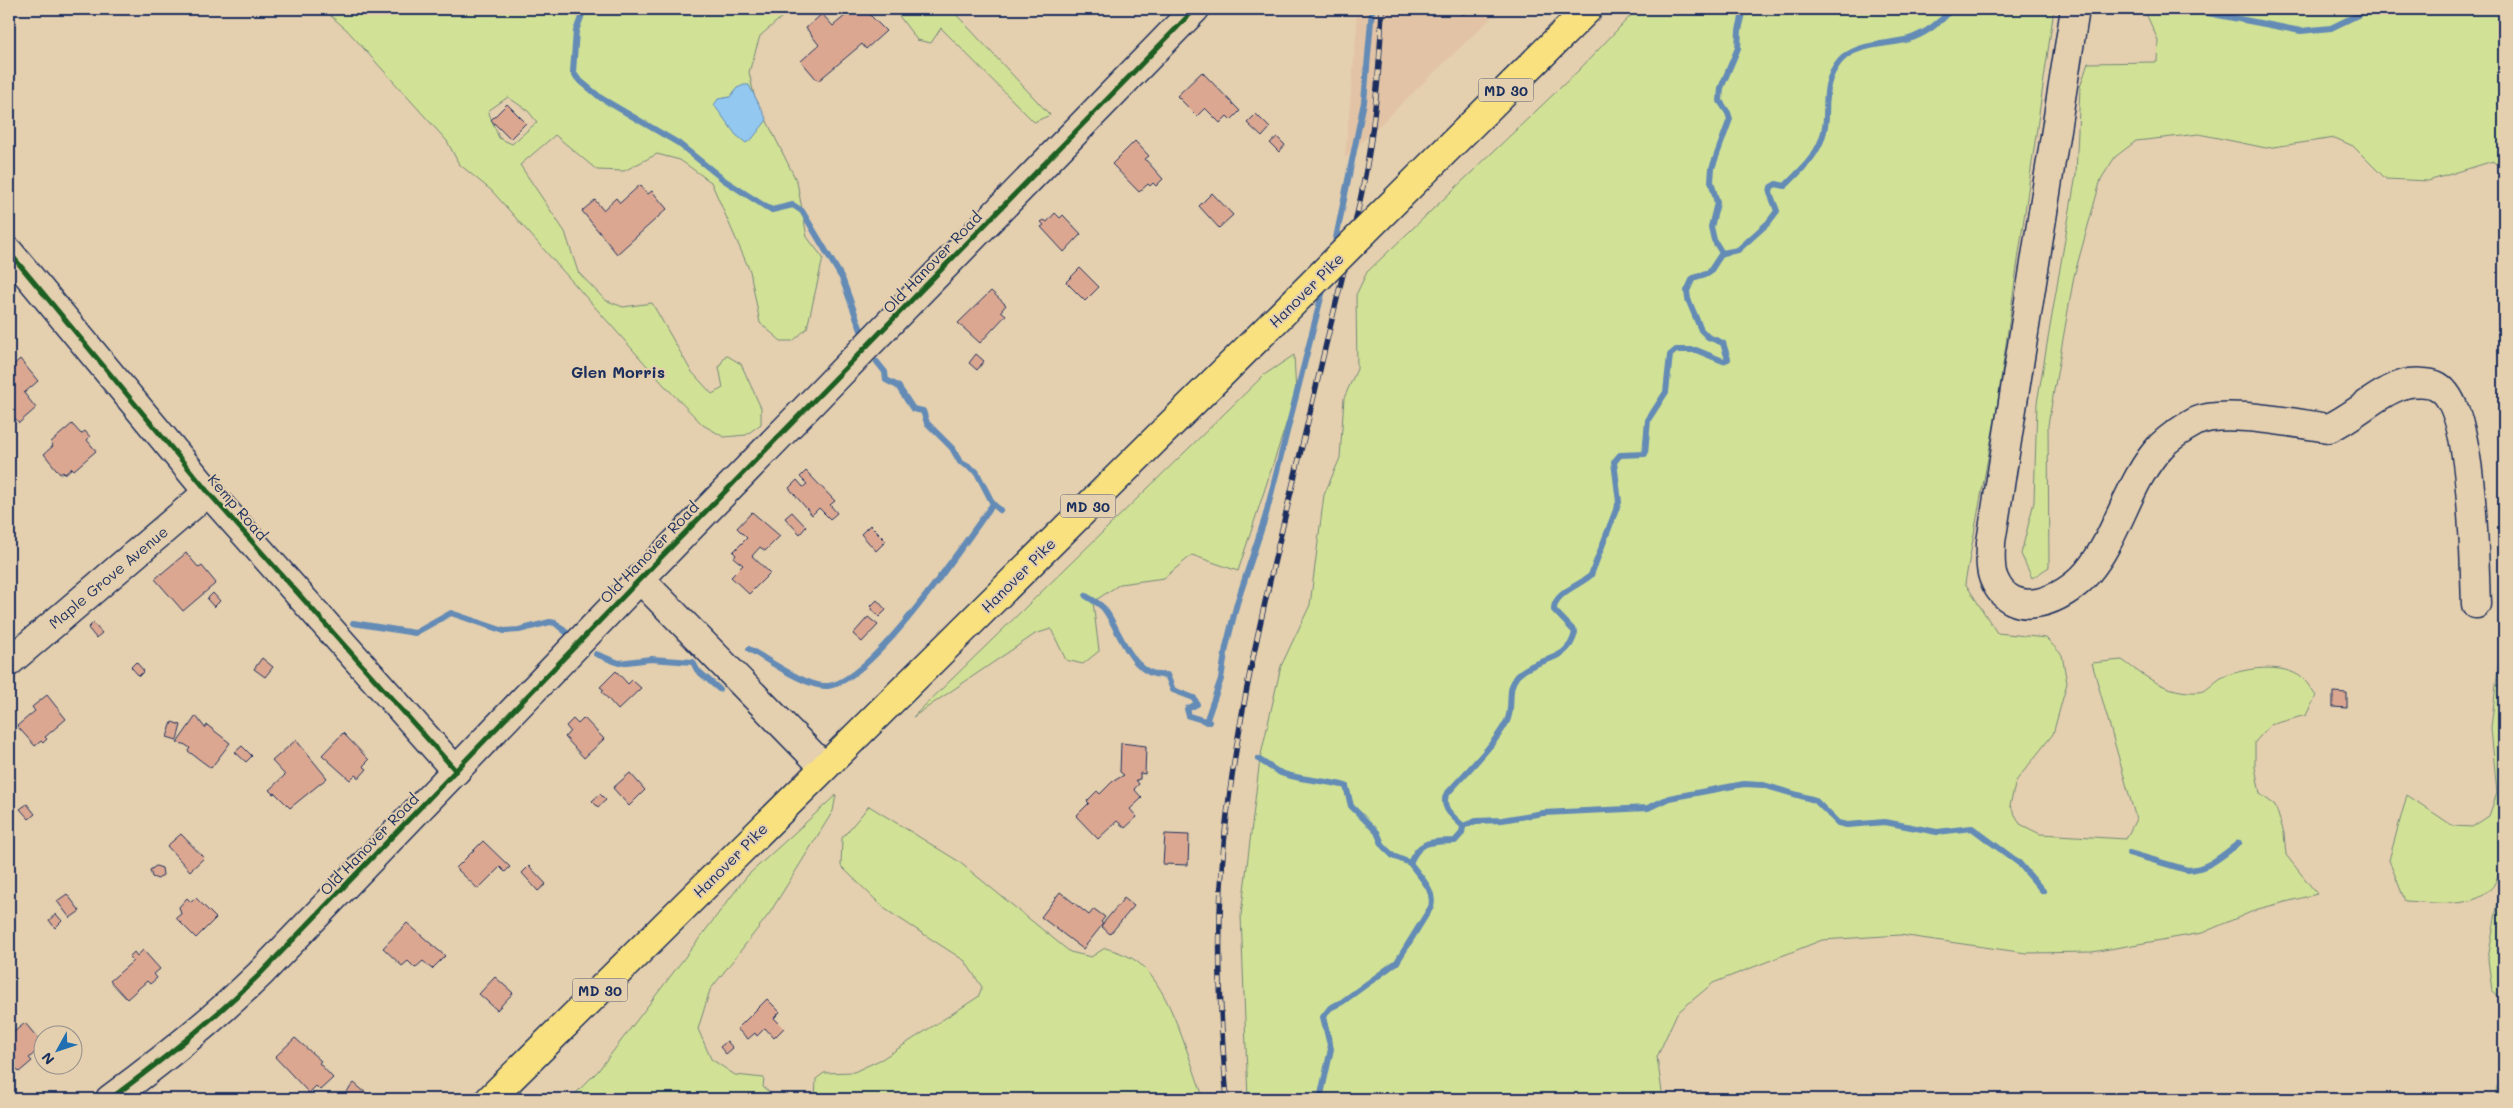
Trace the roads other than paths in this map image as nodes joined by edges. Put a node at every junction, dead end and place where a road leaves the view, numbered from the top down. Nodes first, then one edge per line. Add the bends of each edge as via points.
1 (1195, 9) edge
2 (1588, 9) edge
3 (2075, 9) edge
4 (9, 252) edge
5 (208, 492) junction
6 (640, 579) junction
7 (2476, 604) dead end
8 (9, 662) edge
9 (824, 767) junction
10 (456, 771) junction
11 (110, 1099) edge
12 (490, 1099) edge

1 - 6 street, Old Hanover Road
2 - 9 highway, Hanover Pike / MD 30, bridge
3 - 7 street via 1991,542 1991,566 2002,592 2014,602 2041,603 2070,588 2086,574 2161,447 2197,421 2219,415 2330,428 2384,394 2406,384 2426,384 2435,385 2445,393 2456,412 2469,465
4 - 5 street, Kemp Road
5 - 8 street, Maple Grove Avenue
5 - 10 street, Kemp Road
6 - 9 street
6 - 10 street, Old Hanover Road
9 - 12 highway, Hanover Pike / MD 30
10 - 11 street, Old Hanover Road via 254,981 167,1057

